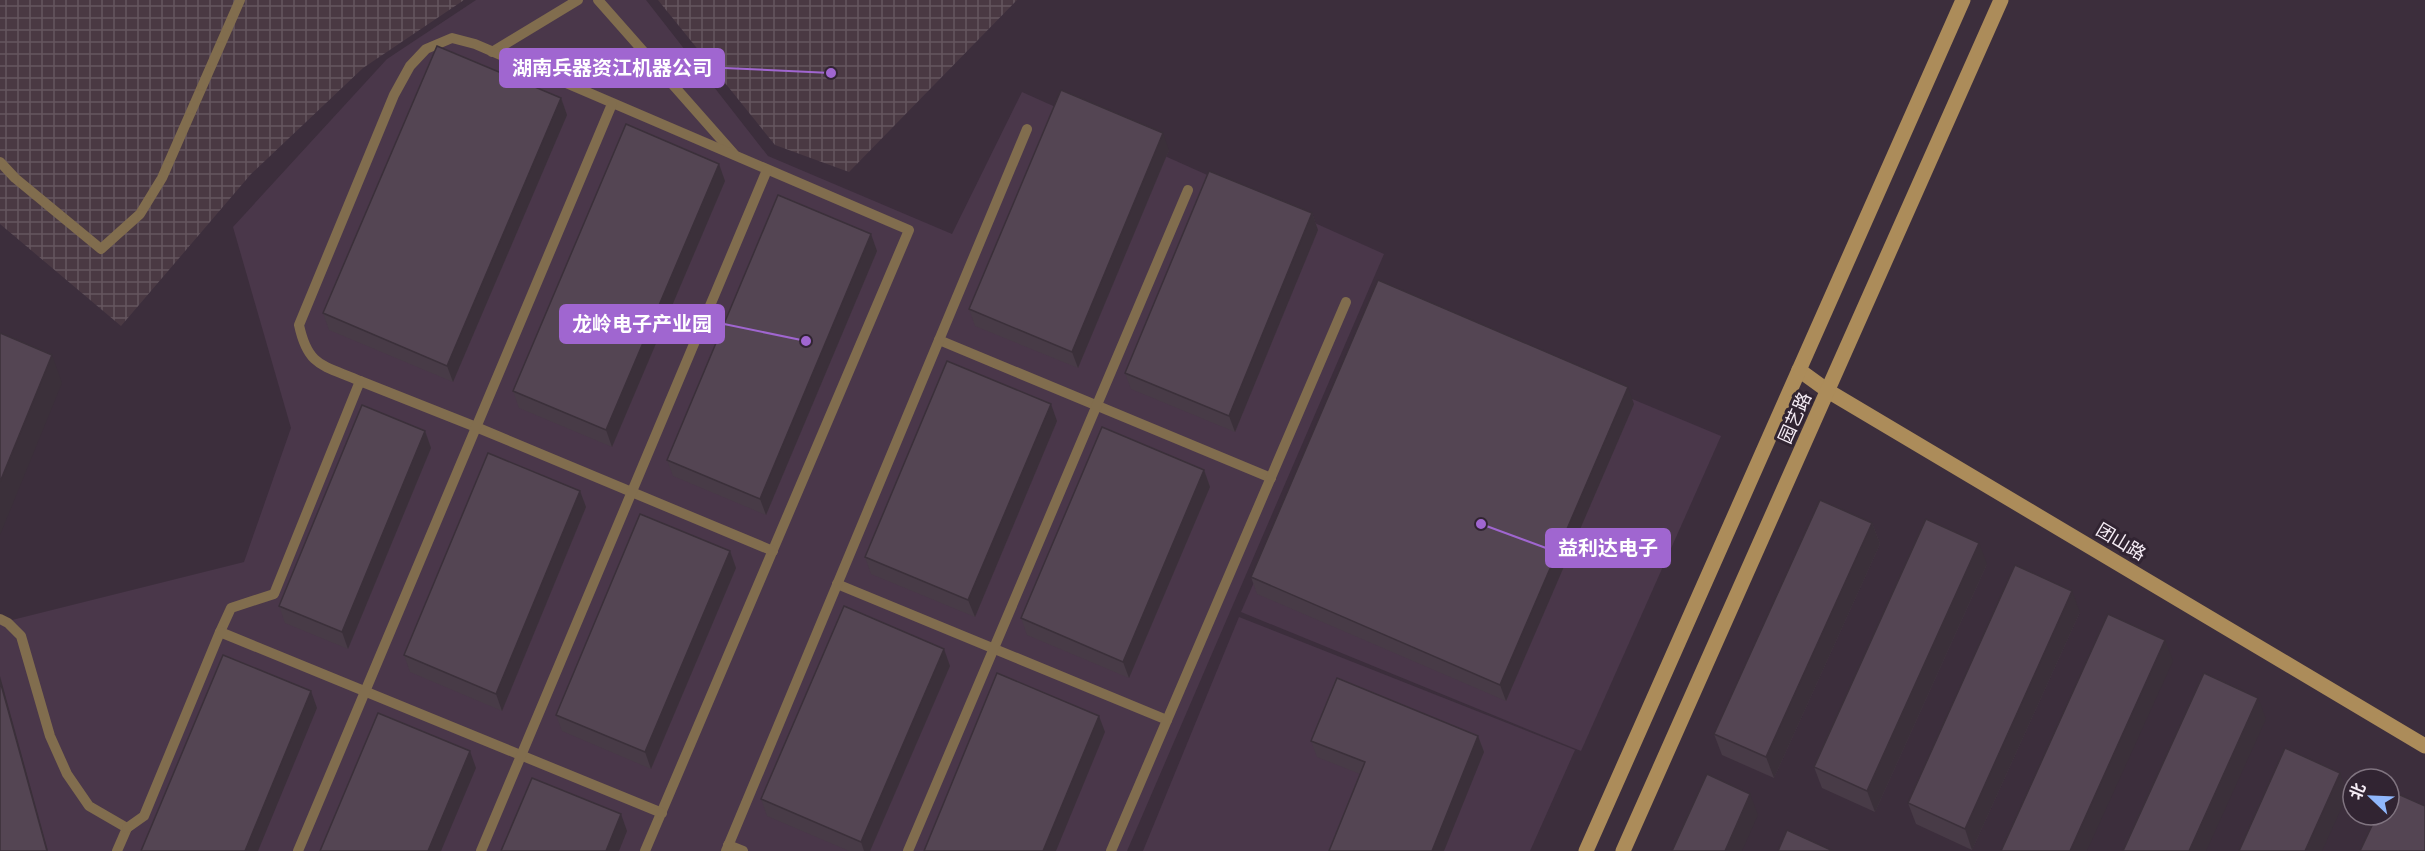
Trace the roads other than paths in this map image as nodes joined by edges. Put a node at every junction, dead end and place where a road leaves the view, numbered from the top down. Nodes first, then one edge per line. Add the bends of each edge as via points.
1 (240, 0) edge
2 (578, 0) edge
3 (598, 0) edge
4 (1963, 0) edge
5 (2001, 0) edge
6 (492, 52) junction
7 (612, 104) junction
8 (1027, 129) dead end
9 (737, 157) junction
10 (0, 162) edge
11 (768, 170) junction
12 (1188, 190) dead end
13 (1346, 302) dead end
14 (939, 339) junction
15 (1799, 370) junction
16 (360, 381) junction
17 (1828, 391) junction
18 (1097, 404) junction
19 (476, 427) junction
20 (1271, 478) junction
21 (632, 492) junction
22 (773, 551) junction
23 (837, 584) junction
24 (0, 619) edge
25 (220, 632) junction
26 (993, 649) junction
27 (365, 692) junction
28 (1167, 720) junction
29 (2425, 746) edge
30 (522, 754) junction
31 (662, 813) junction
32 (127, 828) junction
33 (727, 848) edge
34 (117, 851) edge
35 (298, 851) edge
36 (481, 851) edge
37 (645, 851) edge
38 (743, 851) edge
39 (908, 851) edge
40 (1111, 851) edge
41 (1586, 851) edge
42 (1623, 851) edge

1 - 10 lane via 162,178 140,214 101,249
2 - 6 lane
3 - 9 lane
4 - 15 street, 园艺路
5 - 17 street, 园艺路
6 - 7 lane
6 - 16 lane via 452,38 426,49 410,66 394,95 299,325 303,347 316,363
7 - 9 lane
7 - 19 lane
8 - 14 lane
9 - 11 lane
11 - 21 lane
11 - 22 lane via 909,230
12 - 18 lane
13 - 20 lane
14 - 18 lane
14 - 23 lane
15 - 17 street, 团山路
15 - 41 street, 园艺路
16 - 19 lane
16 - 25 lane via 274,594 231,608
17 - 29 street, 团山路
17 - 42 street, 园艺路
18 - 20 lane
18 - 26 lane
19 - 21 lane
19 - 27 lane
20 - 28 lane
21 - 22 lane
21 - 30 lane
22 - 31 lane
23 - 26 lane
23 - 33 lane
24 - 32 lane via 21,636 50,736 67,774 89,806
25 - 27 lane
25 - 32 lane via 144,816
26 - 28 lane
26 - 39 lane
27 - 30 lane
27 - 35 lane
28 - 40 lane
30 - 31 lane
30 - 36 lane
31 - 37 lane
32 - 34 lane
33 - 38 lane

